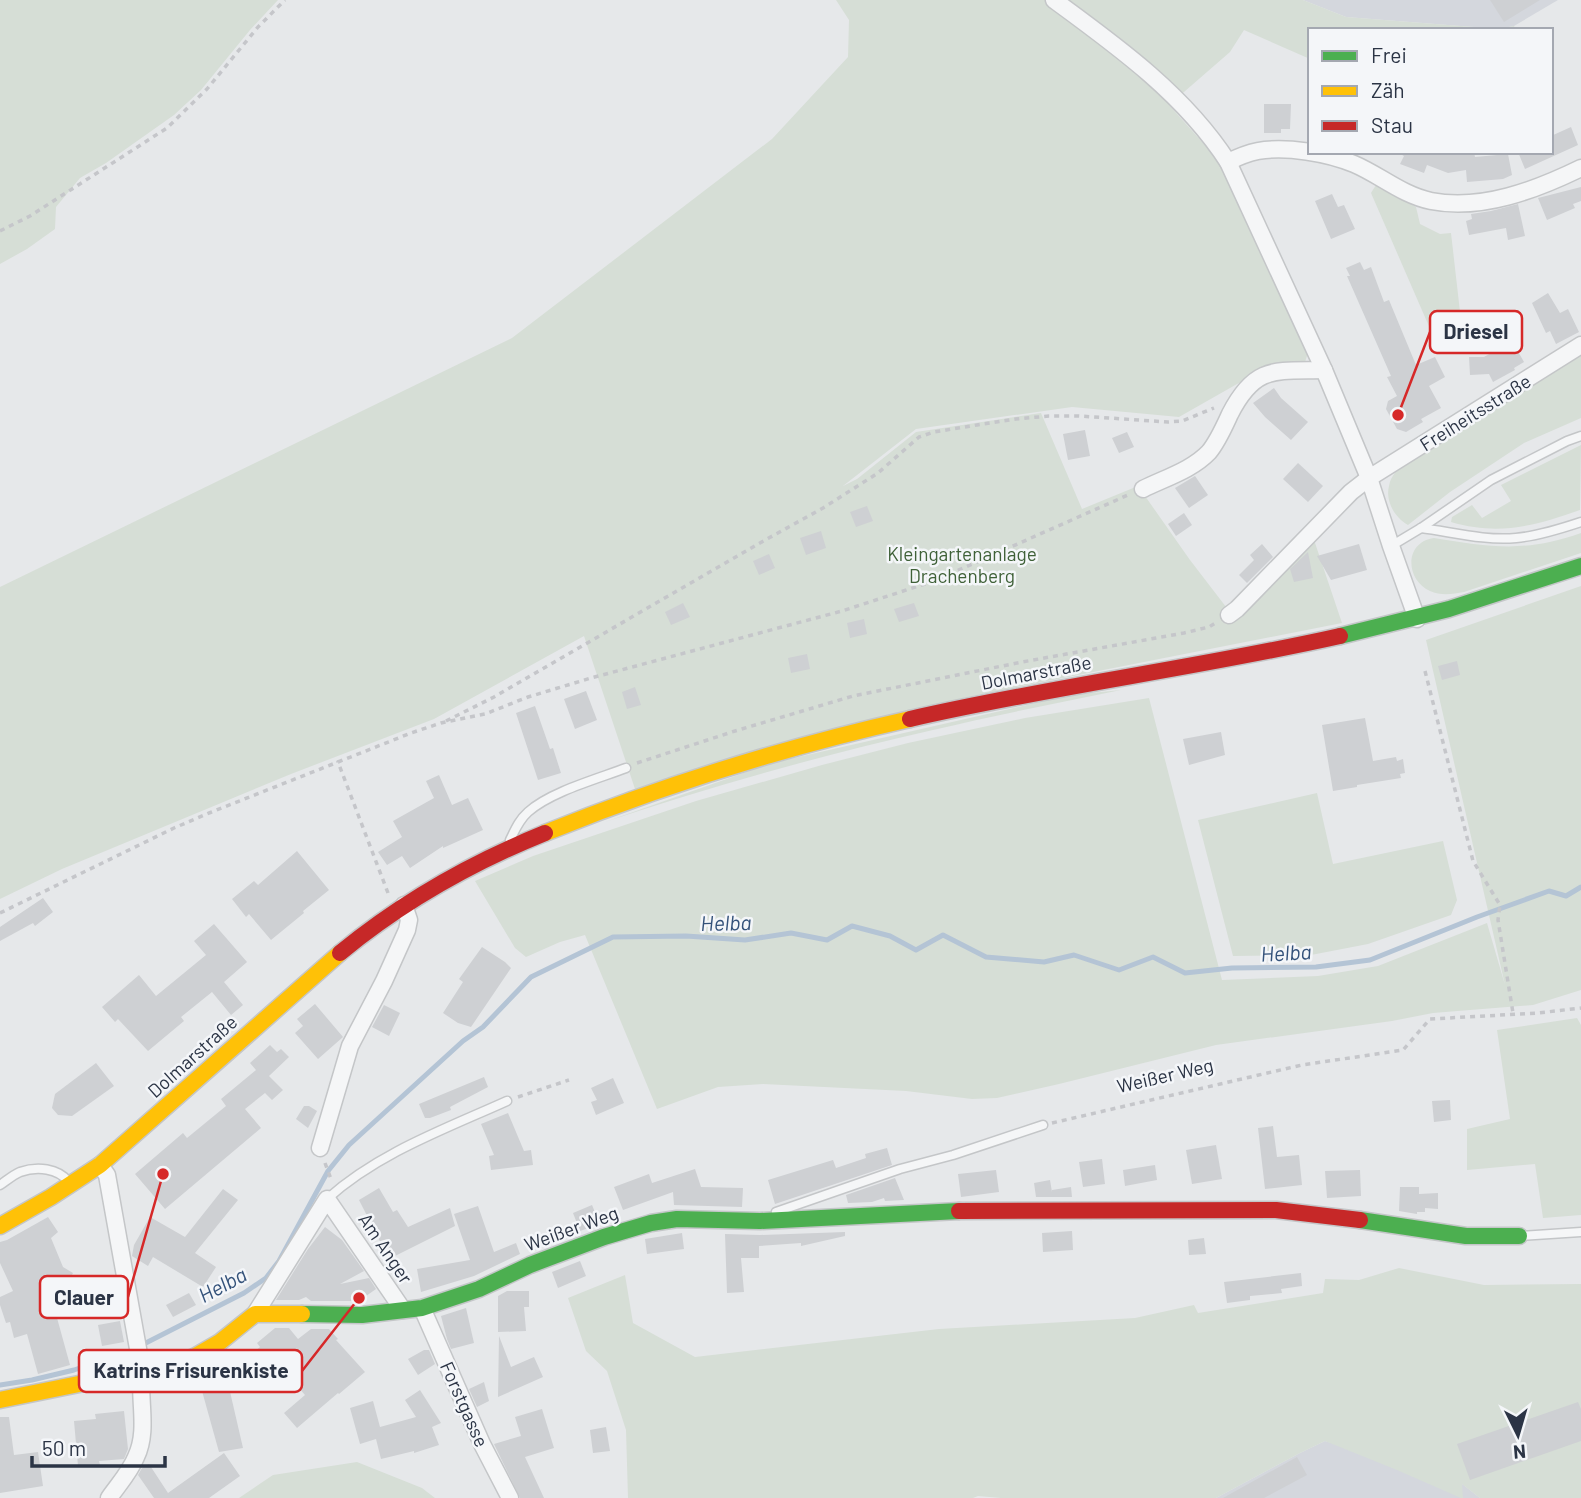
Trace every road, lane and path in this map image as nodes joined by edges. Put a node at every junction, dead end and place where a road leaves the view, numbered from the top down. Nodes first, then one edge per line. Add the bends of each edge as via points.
1 (285, 0) edge
2 (1054, 0) edge
3 (1308, 152) edge
4 (1317, 154) edge
5 (1228, 162) junction
6 (1581, 168) edge
7 (0, 231) edge
8 (1581, 345) edge
9 (1324, 370) junction
10 (1239, 397) junction
11 (1581, 436) edge
12 (1369, 478) junction
13 (1143, 489) joint
14 (1581, 522) edge
15 (1421, 528) junction
16 (1391, 547) junction
17 (1581, 566) edge
18 (1229, 615) joint
19 (1417, 619) junction
20 (1425, 671) dead end
21 (441, 723) junction
22 (338, 762) junction
23 (625, 768) joint
24 (506, 849) junction
25 (400, 908) junction
26 (0, 913) edge
27 (1581, 1008) edge
28 (1513, 1013) junction
29 (569, 1080) dead end
30 (507, 1101) joint
31 (1043, 1125) joint
32 (320, 1148) dead end
33 (326, 1164) dead end
34 (100, 1165) junction
35 (330, 1175) dead end
36 (0, 1185) edge
37 (72, 1185) junction
38 (327, 1199) junction
39 (760, 1221) junction
40 (0, 1226) edge
41 (1581, 1231) edge
42 (1519, 1236) joint
43 (422, 1308) junction
44 (403, 1310) junction
45 (255, 1314) junction
46 (141, 1365) junction
47 (0, 1399) edge
48 (109, 1498) edge
49 (510, 1498) edge

1 - 7 path via 167,128
2 - 5 street via 1108,40 1192,114
3 - 5 street via 1260,151
4 - 6 street via 1354,164 1413,196 1445,203 1504,197
5 - 9 street
8 - 12 street, Freiheitsstraße
9 - 10 street via 1276,371 1249,384
9 - 12 street
10 - 13 street via 1210,451 1195,464
10 - 21 path via 1182,421 1049,416 919,437 878,473 823,508
11 - 15 lane via 1491,480
12 - 16 street
12 - 18 street, Freiheitsstraße
13 - 21 path via 934,581 842,611 591,678 485,714
14 - 15 lane via 1514,538
15 - 16 lane
16 - 19 street
17 - 19 main road, Dolmarstraße
18 - 23 path, Dolmarstraße via 1209,627 1184,633 853,696
19 - 24 main road, Dolmarstraße via 989,701 822,740 668,786
20 - 28 path via 1473,861 1500,905 1498,920
21 - 22 path
22 - 25 path
22 - 26 path via 174,828
23 - 24 lane via 547,799 517,824
24 - 25 main road, Dolmarstraße
25 - 32 street via 409,920 407,930 350,1046
25 - 34 main road, Dolmarstraße via 314,974
27 - 28 path, Weißer Weg
28 - 31 path, Weißer Weg via 1430,1019 1403,1050 1302,1065
29 - 30 path
30 - 38 lane via 360,1172
31 - 39 lane, Weißer Weg via 855,1184
33 - 35 path
34 - 37 main road, Dolmarstraße
34 - 46 street via 107,1175
36 - 37 lane via 19,1173 51,1169
37 - 40 main road, Dolmarstraße
38 - 44 street, Am Anger
38 - 45 street
39 - 42 main road, Weißer Weg via 953,1211 1276,1210 1466,1236
39 - 43 main road, Weißer Weg via 651,1223
41 - 42 lane, Weißer Weg
43 - 44 main road, Weißer Weg
43 - 49 street, Forstgasse
44 - 45 main road, Am Anger via 362,1315
45 - 46 main road via 194,1357 168,1366
46 - 47 main road
46 - 48 street via 141,1440 136,1458

